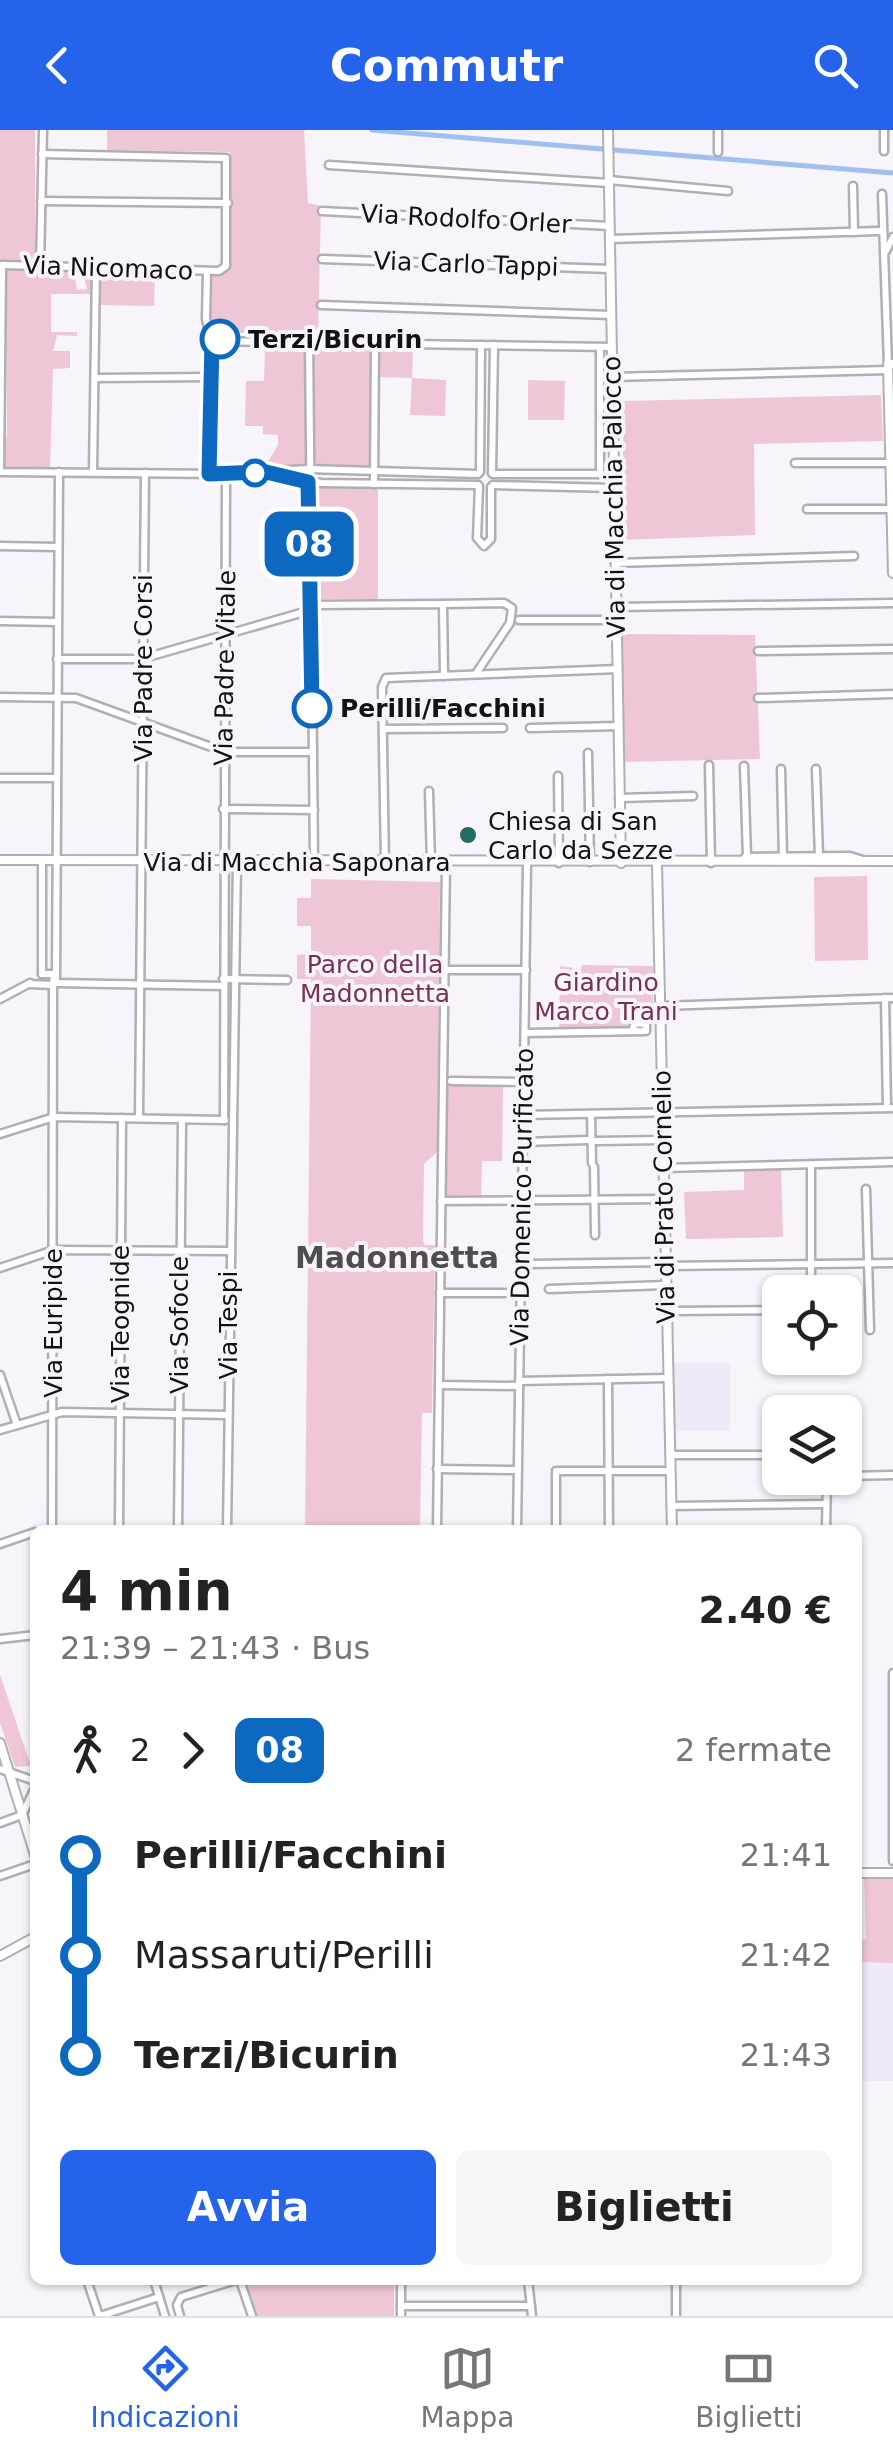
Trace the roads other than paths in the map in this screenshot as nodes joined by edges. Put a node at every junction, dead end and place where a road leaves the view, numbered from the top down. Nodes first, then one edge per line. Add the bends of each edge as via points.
1 (43, 130) edge
2 (608, 130) edge
3 (718, 130) edge
4 (884, 130) edge
5 (884, 151) dead end
6 (718, 152) dead end
7 (42, 154) junction
8 (330, 165) dead end
9 (609, 182) junction
10 (853, 186) dead end
11 (728, 191) dead end
12 (882, 194) dead end
13 (41, 200) junction
14 (228, 203) junction
15 (322, 211) dead end
16 (610, 226) junction
17 (881, 231) junction
18 (854, 232) junction
19 (893, 234) edge
20 (610, 238) junction
21 (883, 256) junction
22 (322, 258) dead end
23 (1, 264) edge
24 (40, 266) junction
25 (96, 267) junction
26 (610, 269) junction
27 (207, 271) junction
28 (321, 305) dead end
29 (611, 314) junction
30 (212, 341) junction
31 (309, 342) junction
32 (375, 343) junction
33 (481, 345) junction
34 (494, 346) junction
35 (600, 347) junction
36 (611, 347) junction
37 (890, 370) edge
38 (210, 376) junction
39 (611, 377) junction
40 (95, 378) junction
41 (890, 463) junction
42 (795, 464) dead end
43 (308, 469) junction
44 (374, 470) junction
45 (0, 472) edge
46 (59, 472) junction
47 (93, 472) junction
48 (266, 472) junction
49 (145, 474) junction
50 (209, 474) junction
51 (226, 474) junction
52 (598, 474) junction
53 (612, 474) junction
54 (486, 479) junction
55 (308, 482) junction
56 (374, 484) junction
57 (596, 488) junction
58 (612, 488) junction
59 (807, 509) dead end
60 (892, 509) edge
61 (0, 546) edge
62 (58, 546) junction
63 (854, 556) dead end
64 (616, 563) junction
65 (893, 574) edge
66 (893, 603) edge
67 (443, 604) junction
68 (616, 607) junction
69 (311, 608) junction
70 (519, 620) dead end
71 (616, 620) junction
72 (0, 621) edge
73 (57, 622) junction
74 (226, 633) junction
75 (893, 649) edge
76 (758, 651) dead end
77 (57, 659) junction
78 (141, 659) junction
79 (618, 669) junction
80 (477, 672) dead end
81 (444, 676) junction
82 (893, 694) edge
83 (0, 697) edge
84 (57, 698) junction
85 (758, 698) dead end
86 (142, 725) junction
87 (619, 726) junction
88 (503, 728) dead end
89 (530, 728) dead end
90 (384, 730) junction
91 (224, 752) junction
92 (313, 752) junction
93 (588, 754) dead end
94 (709, 764) dead end
95 (744, 766) dead end
96 (780, 769) dead end
97 (816, 769) dead end
98 (558, 776) dead end
99 (0, 778) edge
100 (56, 778) junction
101 (429, 791) dead end
102 (692, 796) dead end
103 (619, 798) junction
104 (223, 809) junction
105 (314, 810) junction
106 (819, 856) junction
107 (747, 857) junction
108 (783, 857) junction
109 (711, 859) junction
110 (890, 859) edge
111 (0, 860) edge
112 (56, 860) junction
113 (42, 861) junction
114 (141, 862) junction
115 (222, 862) junction
116 (237, 862) junction
117 (314, 862) junction
118 (867, 862) junction
119 (385, 863) junction
120 (431, 863) junction
121 (446, 863) junction
122 (527, 864) junction
123 (560, 864) junction
124 (590, 864) junction
125 (621, 864) junction
126 (658, 865) junction
127 (42, 878) junction
128 (56, 878) junction
129 (222, 879) junction
130 (237, 879) junction
131 (446, 970) junction
132 (526, 970) junction
133 (42, 978) junction
134 (235, 980) junction
135 (287, 980) dead end
136 (55, 982) junction
137 (140, 986) junction
138 (223, 986) junction
139 (235, 993) junction
140 (889, 998) edge
141 (0, 999) edge
142 (661, 1006) junction
143 (632, 1031) dead end
144 (525, 1033) junction
145 (450, 1081) dead end
146 (523, 1082) junction
147 (890, 1108) edge
148 (663, 1112) junction
149 (591, 1114) junction
150 (522, 1115) junction
151 (54, 1116) junction
152 (122, 1118) junction
153 (139, 1118) junction
154 (228, 1120) junction
155 (182, 1121) junction
156 (0, 1134) edge
157 (664, 1140) junction
158 (522, 1142) junction
159 (893, 1162) edge
160 (811, 1165) junction
161 (664, 1168) junction
162 (866, 1188) dead end
163 (660, 1199) junction
164 (441, 1201) junction
165 (595, 1201) junction
166 (521, 1202) junction
167 (595, 1235) dead end
168 (54, 1250) junction
169 (120, 1251) junction
170 (180, 1252) junction
171 (229, 1252) junction
172 (811, 1263) junction
173 (868, 1263) junction
174 (893, 1263) edge
175 (529, 1264) dead end
176 (666, 1264) junction
177 (0, 1268) edge
178 (811, 1275) edge
179 (666, 1284) junction
180 (549, 1289) dead end
181 (440, 1292) junction
182 (520, 1293) junction
183 (762, 1310) edge
184 (666, 1312) junction
185 (870, 1330) dead end
186 (0, 1375) edge
187 (667, 1378) junction
188 (608, 1379) junction
189 (519, 1384) junction
190 (439, 1385) junction
191 (52, 1413) junction
192 (120, 1414) junction
193 (178, 1414) junction
194 (228, 1414) junction
195 (17, 1424) junction
196 (0, 1430) edge
197 (762, 1455) edge
198 (668, 1456) junction
199 (438, 1469) junction
200 (518, 1470) junction
201 (610, 1471) junction
202 (669, 1471) junction
203 (893, 1475) edge
204 (862, 1476) edge
205 (826, 1495) edge
206 (826, 1504) junction
207 (671, 1506) junction
208 (52, 1525) edge
209 (119, 1525) edge
210 (178, 1525) edge
211 (227, 1525) edge
212 (437, 1525) edge
213 (517, 1525) edge
214 (556, 1525) edge
215 (609, 1525) edge
216 (672, 1525) edge
217 (826, 1525) edge
218 (30, 1534) edge
219 (0, 1544) edge
220 (30, 1636) edge
221 (0, 1640) edge
222 (893, 1673) edge
223 (0, 1742) edge
224 (0, 1770) edge
225 (15, 1778) junction
226 (30, 1782) edge
227 (30, 1796) edge
228 (22, 1815) junction
229 (0, 1823) edge
230 (30, 1839) edge
231 (893, 1862) edge
232 (30, 1866) edge
233 (862, 1873) edge
234 (893, 1873) edge
235 (0, 1876) edge
236 (30, 1939) edge
237 (0, 1956) edge
238 (90, 2285) edge
239 (156, 2285) edge
240 (221, 2285) edge
241 (240, 2285) edge
242 (401, 2285) edge
243 (529, 2285) edge
244 (676, 2285) edge
245 (160, 2297) junction
246 (401, 2306) junction
247 (531, 2306) junction
248 (99, 2316) edge
249 (166, 2316) edge
250 (180, 2316) edge
251 (252, 2316) edge
252 (401, 2316) edge
253 (532, 2316) edge
254 (676, 2316) edge

1 - 7 street
2 - 9 street, Via di Macchia Palocco
3 - 6 street
4 - 5 street
7 - 13 street
7 - 14 street, Via Nicomaco via 227,159
8 - 9 street
9 - 11 street
9 - 16 street, Via di Macchia Palocco
10 - 18 street
12 - 17 street
13 - 14 street
13 - 24 street
14 - 27 street, Via Nicomaco via 226,266
15 - 16 street, Via Rodolfo Orler
16 - 20 street, Via di Macchia Palocco
17 - 18 street
17 - 19 street
17 - 21 street
18 - 20 street
19 - 21 street
20 - 26 street, Via di Macchia Palocco
21 - 37 street
22 - 26 street, Via Carlo Tappi
23 - 24 street, Via Nicomaco
23 - 45 street
24 - 25 street, Via Nicomaco
25 - 27 street, Via Nicomaco
25 - 40 street
26 - 29 street, Via di Macchia Palocco
27 - 30 street
28 - 29 street
29 - 36 street, Via di Macchia Palocco
30 - 31 street
30 - 38 street
31 - 32 street
31 - 43 street
32 - 33 street
32 - 44 street
33 - 34 street
33 - 54 street
34 - 35 street
34 - 54 street
35 - 36 street
35 - 52 street, Via di Macchia Palocco
36 - 39 street, Via di Macchia Palocco
37 - 39 street
37 - 41 street
38 - 40 street
38 - 50 street
39 - 53 street, Via di Macchia Palocco
40 - 47 street
41 - 42 street
41 - 60 street
43 - 44 street
43 - 48 street
43 - 55 street
44 - 54 street
44 - 56 street
45 - 46 street
46 - 47 street
46 - 62 street
47 - 49 street
48 - 51 street
48 - 55 street
49 - 50 street
49 - 78 street, Via Padre Corsi
50 - 51 street
51 - 74 street, Via Padre Vitale
52 - 53 street
52 - 54 street
52 - 57 street, Via di Macchia Palocco
53 - 58 street, Via di Macchia Palocco
54 - 54 street via 477,540 484,546 492,537
54 - 56 street
54 - 57 street
55 - 56 street
55 - 69 street
57 - 58 street
58 - 64 street, Via di Macchia Palocco
59 - 60 street
60 - 65 street
61 - 62 street
62 - 73 street
63 - 64 street
64 - 68 street, Via di Macchia Palocco
66 - 68 street
67 - 69 street
67 - 80 street via 512,608 512,620
67 - 81 street
68 - 71 street, Via di Macchia Palocco
69 - 74 street
69 - 92 street
70 - 71 street
71 - 79 street, Via di Macchia Palocco
72 - 73 street
73 - 77 street
74 - 78 street
74 - 91 street, Via Padre Vitale
75 - 76 street
77 - 78 street
77 - 84 street
78 - 86 street, Via Padre Corsi
79 - 81 street
79 - 87 street, Via di Macchia Palocco
81 - 90 street via 386,678
82 - 85 street
83 - 84 street
84 - 86 street
84 - 100 street
86 - 91 street
86 - 114 street, Via Padre Corsi
87 - 89 street
87 - 103 street, Via di Macchia Palocco
88 - 90 street
90 - 119 street
91 - 92 street
91 - 104 street, Via Padre Vitale
92 - 105 street
93 - 124 street
94 - 109 street
95 - 107 street
96 - 108 street
97 - 106 street
98 - 123 street
99 - 100 street
100 - 112 street
101 - 120 street
102 - 103 street
103 - 125 street, Via di Macchia Palocco
104 - 105 street
104 - 115 street, Via Padre Vitale
105 - 117 street
106 - 108 street
106 - 118 street
107 - 108 street
107 - 109 street
109 - 118 street, Via di Macchia Saponara
109 - 126 street, Via di Macchia Saponara
110 - 118 street, Via di Macchia Saponara
111 - 113 street, Via di Macchia Saponara
112 - 113 street, Via di Macchia Saponara
112 - 114 street, Via di Macchia Saponara
112 - 128 street
113 - 127 street
114 - 115 street, Via di Macchia Saponara
114 - 137 street, Via Padre Corsi
115 - 116 street, Via di Macchia Saponara
115 - 129 street, Via Tespi
116 - 117 street, Via di Macchia Saponara
116 - 130 street, Via Tespi
117 - 119 street, Via di Macchia Saponara
119 - 120 street, Via di Macchia Saponara
120 - 121 street, Via di Macchia Saponara
121 - 122 street, Via di Macchia Saponara
121 - 131 street
122 - 123 street, Via di Macchia Saponara
122 - 132 street, Via Domenico Purificato
123 - 124 street, Via di Macchia Saponara
124 - 125 street, Via di Macchia Saponara
125 - 126 street, Via di Macchia Saponara
126 - 142 street, Via di Prato Cornelio
127 - 128 street
127 - 133 street
128 - 136 street
129 - 130 street
129 - 138 street, Via Tespi
130 - 134 street, Via Tespi
131 - 132 street
131 - 164 street
132 - 144 street, Via Domenico Purificato
133 - 136 street
133 - 136 street via 50,972
133 - 141 street
134 - 135 street
134 - 138 street
134 - 139 street, Via Tespi
136 - 137 street
136 - 151 street, Via Euripide
137 - 138 street
137 - 153 street, Via Padre Corsi
138 - 139 street
138 - 154 street, Via Tespi
139 - 154 street, Via Tespi
140 - 142 street
140 - 147 street
142 - 148 street, Via di Prato Cornelio
143 - 144 street
144 - 146 street, Via Domenico Purificato
145 - 146 street
146 - 150 street, Via Domenico Purificato
147 - 148 street
148 - 149 street
148 - 157 street, Via di Prato Cornelio
149 - 150 street
149 - 165 street
150 - 158 street, Via Domenico Purificato
151 - 152 street
151 - 156 street
151 - 168 street, Via Euripide
152 - 153 street
152 - 169 street, Via Teognide
153 - 155 street
154 - 155 street
154 - 171 street, Via Tespi
155 - 170 street, Via Sofocle
157 - 158 street
157 - 161 street, Via di Prato Cornelio
158 - 166 street, Via Domenico Purificato
159 - 160 street
160 - 161 street
160 - 172 street
161 - 163 street, Via di Prato Cornelio
162 - 173 street
163 - 165 street
163 - 176 street, Via di Prato Cornelio
164 - 166 street
164 - 181 street
165 - 166 street
165 - 167 street
166 - 182 street, Via Domenico Purificato
168 - 169 street
168 - 177 street
168 - 191 street, Via Euripide
169 - 170 street
169 - 192 street, Via Teognide
170 - 171 street
170 - 193 street, Via Sofocle
171 - 194 street, Via Tespi
172 - 173 street
172 - 176 street
172 - 178 street
173 - 174 street
173 - 185 street
175 - 176 street
176 - 179 street, Via di Prato Cornelio
179 - 180 street
179 - 184 street, Via di Prato Cornelio
181 - 182 street
181 - 190 street
182 - 189 street, Via Domenico Purificato
183 - 184 street
184 - 187 street, Via di Prato Cornelio
186 - 195 street
187 - 188 street
187 - 198 street, Via di Prato Cornelio
188 - 189 street
188 - 201 street
189 - 190 street
189 - 200 street, Via Domenico Purificato
190 - 199 street
191 - 192 street
191 - 195 street
191 - 208 street, Via Euripide
192 - 193 street
192 - 209 street, Via Teognide
193 - 194 street
193 - 210 street, Via Sofocle
194 - 211 street, Via Tespi
195 - 196 street
197 - 198 street
198 - 202 street, Via di Prato Cornelio
199 - 200 street
199 - 212 street
200 - 213 street, Via Domenico Purificato
201 - 202 street
201 - 214 street via 556,1471
201 - 215 street
202 - 207 street, Via di Prato Cornelio
203 - 204 street
205 - 206 street
206 - 207 street
206 - 217 street
207 - 216 street, Via di Prato Cornelio
218 - 219 street
220 - 221 street
222 - 231 street
223 - 225 street
224 - 225 street
225 - 226 street
225 - 228 street
227 - 228 street
228 - 229 street
228 - 230 street
232 - 235 street
233 - 234 street
236 - 237 street
238 - 248 street
239 - 245 street
240 - 250 street via 181,2297
241 - 251 street
242 - 246 street
243 - 247 street
244 - 254 street
245 - 248 street
245 - 249 street
246 - 247 street
246 - 252 street
247 - 253 street

